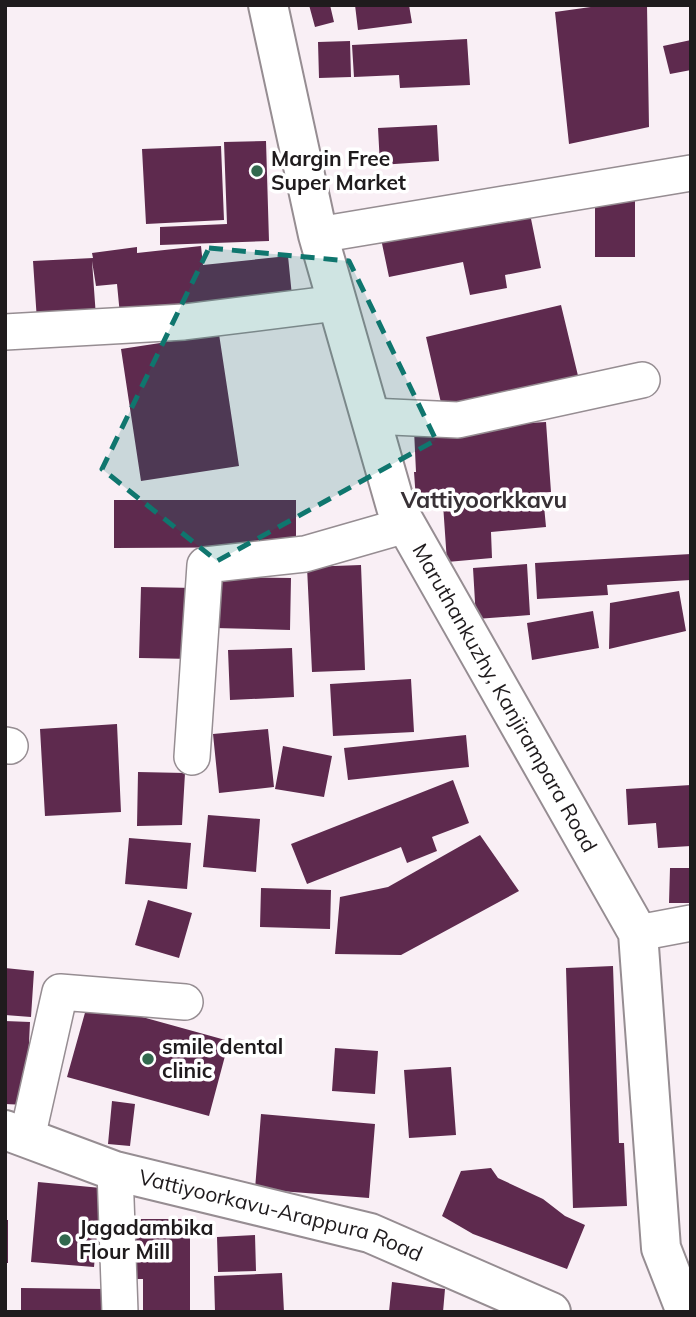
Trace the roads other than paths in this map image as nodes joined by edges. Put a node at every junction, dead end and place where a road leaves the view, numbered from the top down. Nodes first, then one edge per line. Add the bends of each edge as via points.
1 (268, 5) edge
2 (691, 173) edge
3 (318, 235) junction
4 (337, 303) junction
5 (5, 331) edge
6 (642, 380) dead end
7 (370, 416) junction
8 (407, 525) junction
9 (192, 757) dead end
10 (691, 923) edge
11 (638, 933) junction
12 (185, 1002) dead end
13 (16, 1134) edge
14 (115, 1171) junction
15 (120, 1312) edge
16 (551, 1312) edge
17 (686, 1312) edge

1 - 3 main road, Maruthankuzhy, Kanjirampara Road
2 - 3 street
3 - 4 main road, Maruthankuzhy, Kanjirampara Road
4 - 5 street via 184,322
4 - 7 main road, Maruthankuzhy, Kanjirampara Road
6 - 7 street via 458,420
7 - 8 main road, Maruthankuzhy, Kanjirampara Road via 396,507
8 - 9 street via 305,554 205,565
8 - 11 main road, Maruthankuzhy, Kanjirampara Road
10 - 11 street
11 - 17 main road, Maruthankuzhy, Kanjirampara Road via 661,1248
12 - 13 street via 60,992
13 - 14 main road, Vattiyoorkavu-Arappura Road
14 - 15 street
14 - 16 main road, Vattiyoorkavu-Arappura Road via 370,1233

